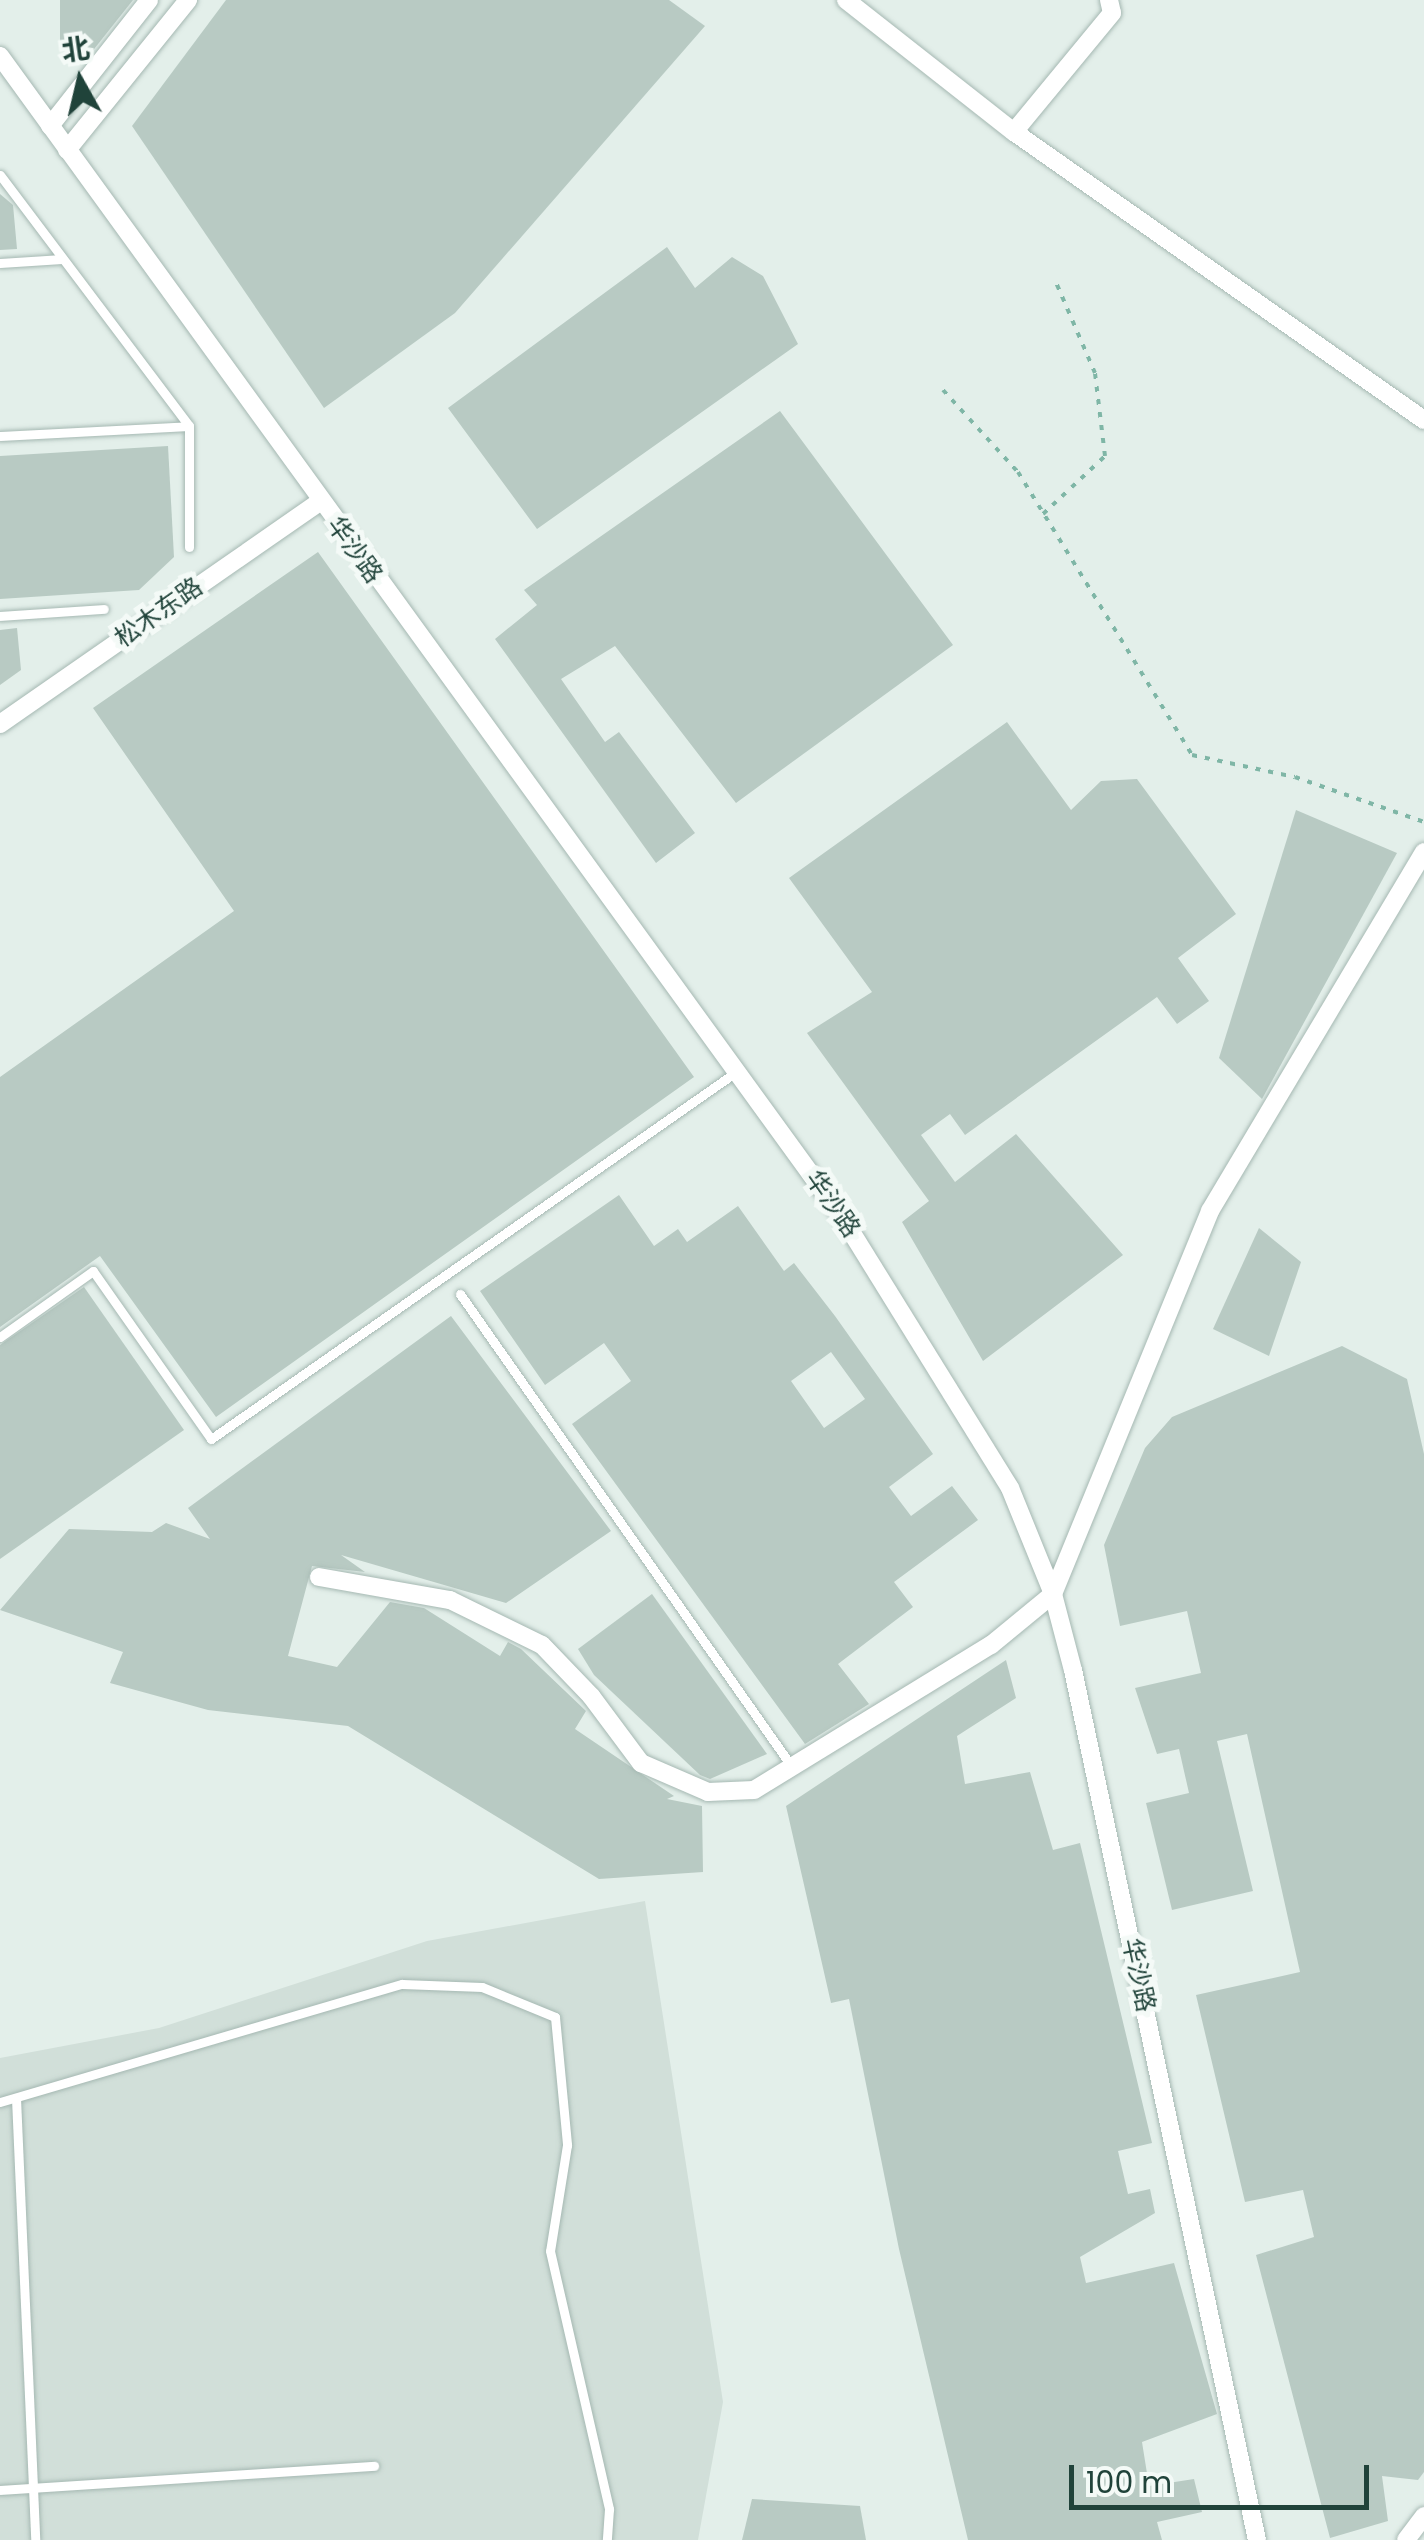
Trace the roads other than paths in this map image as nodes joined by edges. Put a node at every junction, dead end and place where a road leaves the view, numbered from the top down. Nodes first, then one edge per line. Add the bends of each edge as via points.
1 (148, 0) edge
2 (188, 0) edge
3 (846, 0) edge
4 (1108, 0) edge
5 (0, 56) edge
6 (50, 126) junction
7 (1014, 132) junction
8 (67, 150) junction
9 (0, 176) edge
10 (62, 260) junction
11 (0, 263) edge
12 (1424, 420) edge
13 (190, 426) junction
14 (0, 436) edge
15 (319, 502) junction
16 (189, 547) dead end
17 (104, 610) dead end
18 (0, 616) edge
19 (0, 724) edge
20 (1424, 852) edge
21 (736, 1072) junction
22 (460, 1294) dead end
23 (0, 1337) edge
24 (318, 1577) dead end
25 (1053, 1594) junction
26 (792, 1767) junction
27 (16, 2098) junction
28 (0, 2102) edge
29 (374, 2466) dead end
30 (32, 2488) junction
31 (0, 2490) edge
32 (1424, 2516) edge
33 (35, 2540) edge
34 (608, 2540) edge
35 (1258, 2540) edge
36 (1406, 2540) edge

1 - 6 street
2 - 8 street
3 - 7 street
4 - 7 street via 1112,13
5 - 6 street, 华沙路
6 - 8 street, 华沙路
7 - 12 street
8 - 15 street, 华沙路
9 - 10 lane
10 - 11 lane
10 - 13 lane
13 - 14 lane
13 - 16 lane
15 - 19 street, 松木东路
15 - 21 street, 华沙路
17 - 18 lane
20 - 25 street via 1210,1211
21 - 23 lane via 211,1439 93,1272
21 - 25 street, 华沙路 via 842,1217 952,1388 1010,1488
22 - 26 lane
24 - 26 street via 450,1600 542,1645 592,1696 641,1763 708,1792 754,1790
25 - 26 street via 990,1644
25 - 35 street, 华沙路
27 - 28 lane
27 - 30 lane
27 - 34 lane via 402,1984 482,1987 556,2016 567,2145 550,2251 610,2509
29 - 30 lane
30 - 31 lane
30 - 33 lane
32 - 36 street

